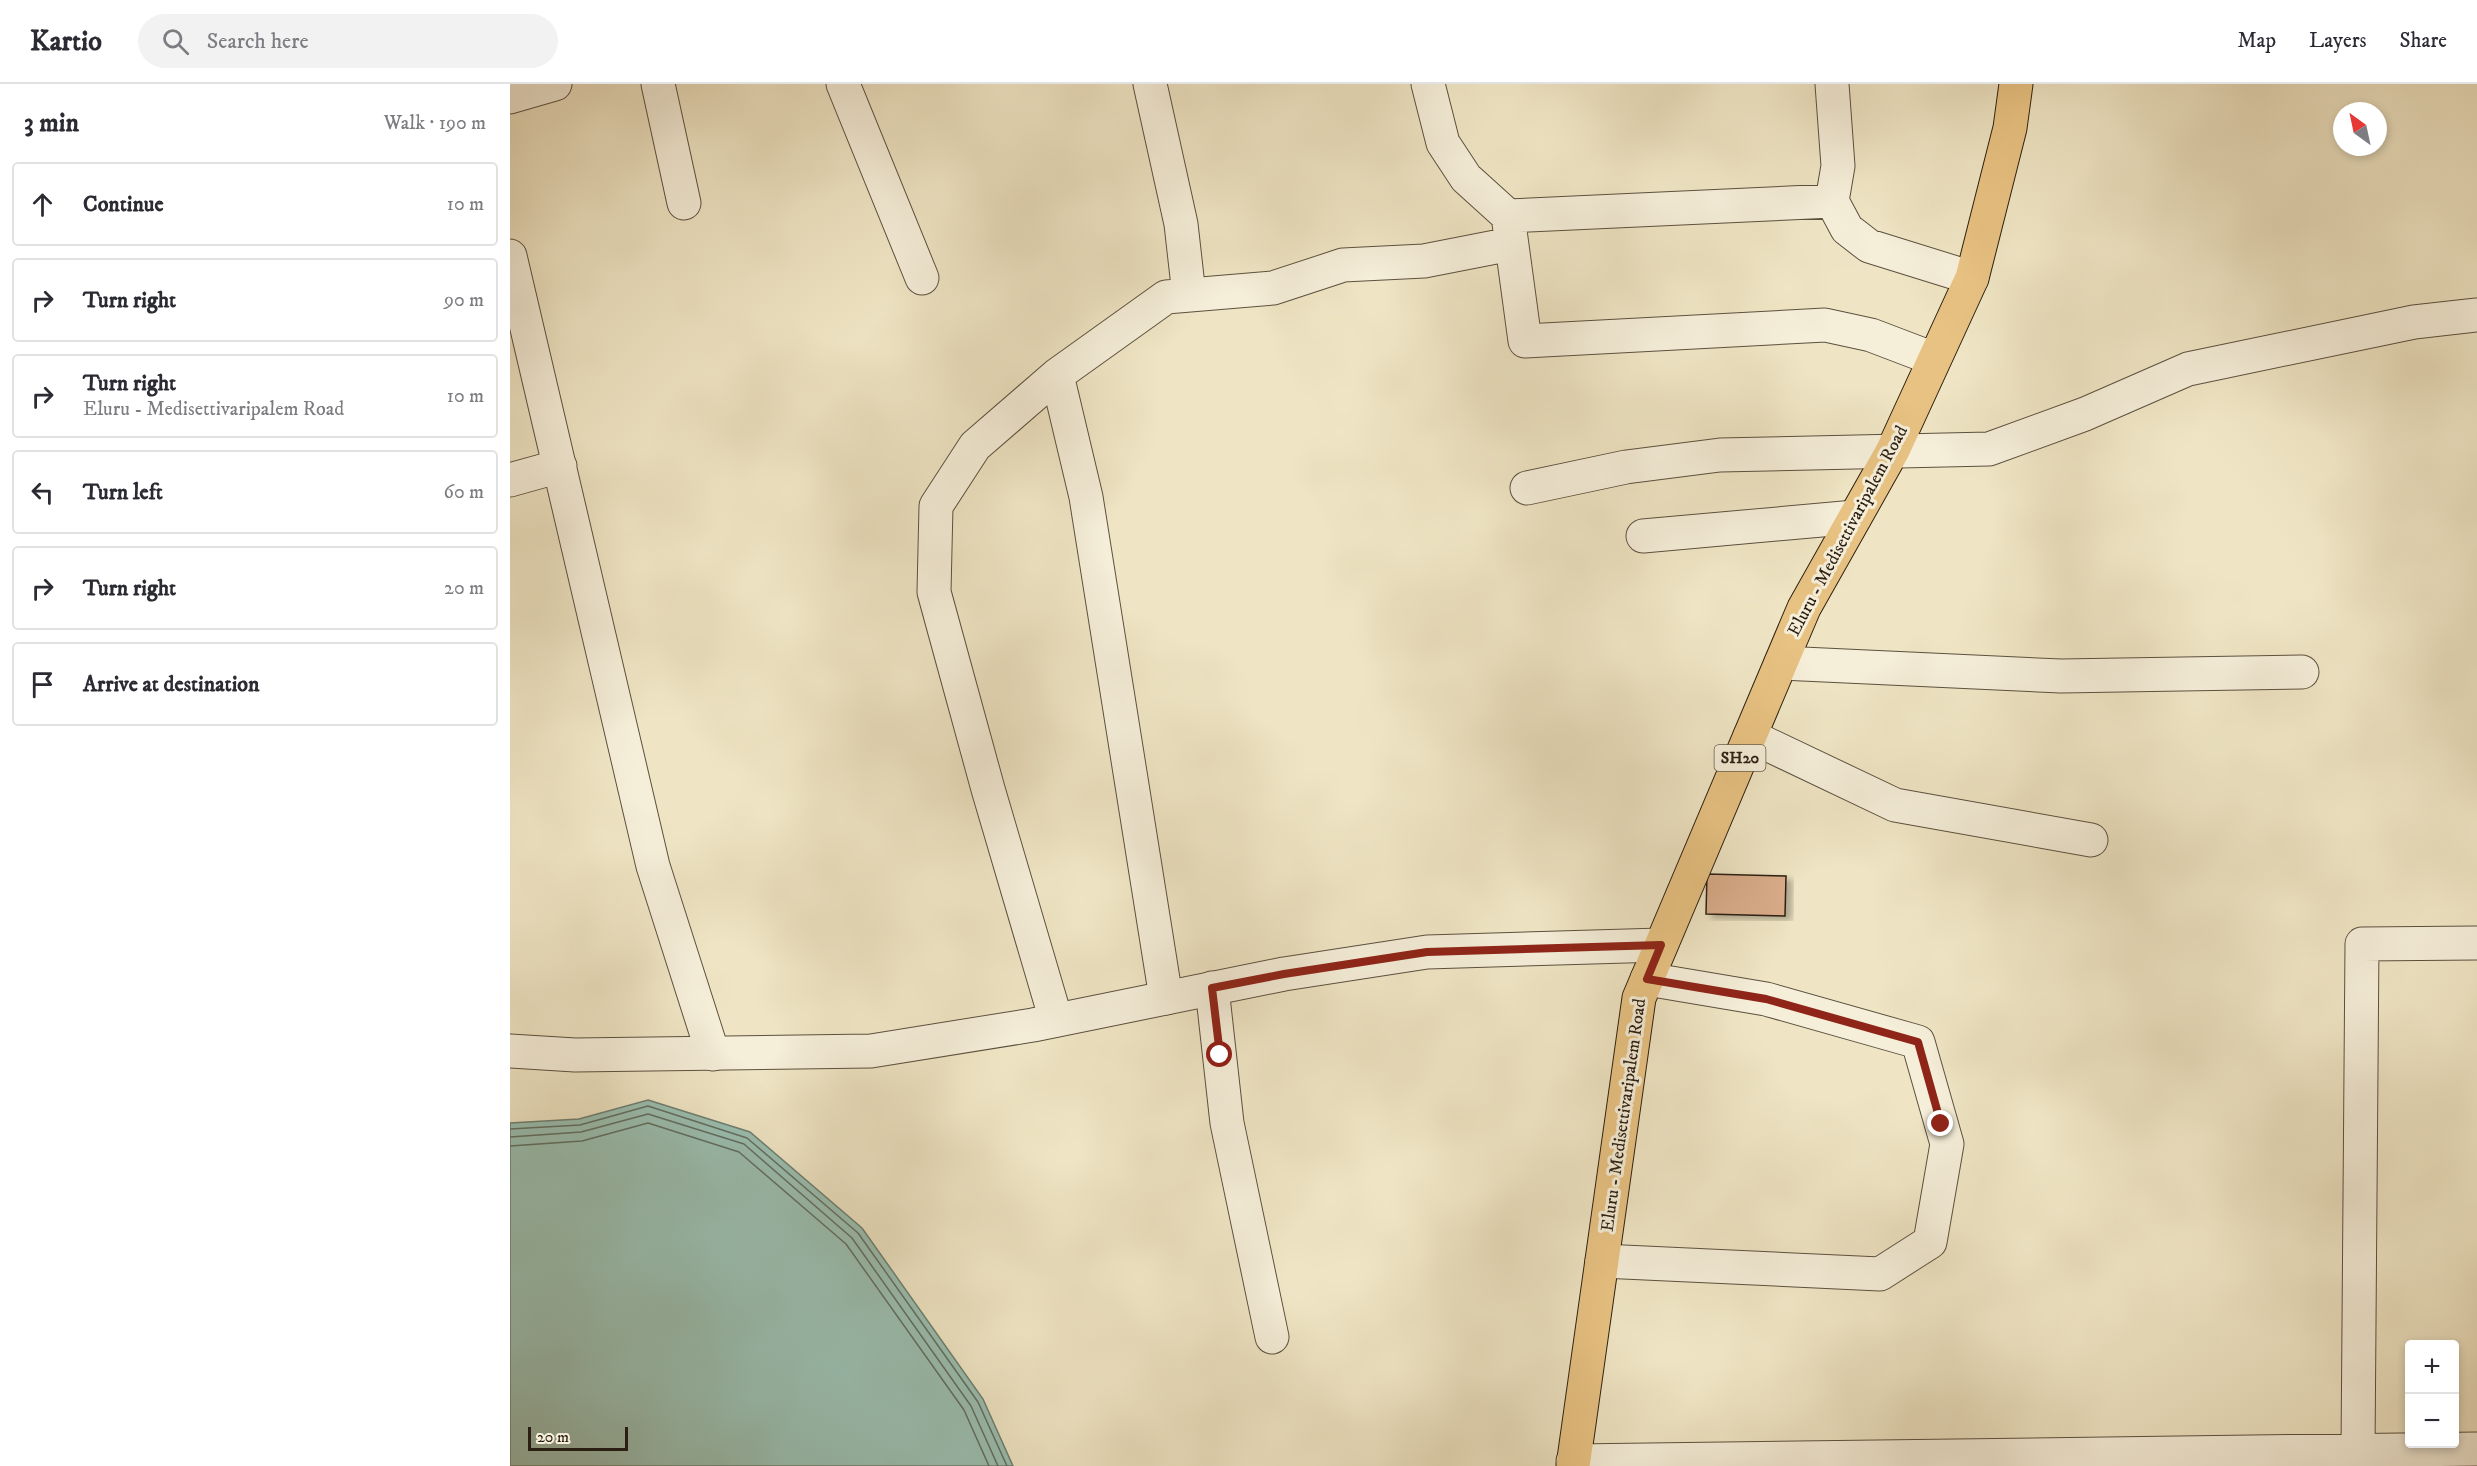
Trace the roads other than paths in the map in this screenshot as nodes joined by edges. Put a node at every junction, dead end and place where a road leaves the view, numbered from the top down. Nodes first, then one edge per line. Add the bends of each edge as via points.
1 (555, 84) edge
2 (658, 84) edge
3 (843, 84) edge
4 (1150, 84) edge
5 (1428, 84) edge
6 (1832, 84) edge
7 (2016, 84) edge
8 (510, 98) edge
9 (1832, 201) junction
10 (684, 203) dead end
11 (1510, 230) junction
12 (510, 256) edge
13 (922, 278) dead end
14 (1972, 278) junction
15 (1189, 295) junction
16 (2477, 315) edge
17 (1934, 359) junction
18 (1057, 375) junction
19 (1893, 450) junction
20 (560, 466) junction
21 (510, 480) edge
22 (1527, 488) dead end
23 (1855, 517) junction
24 (1643, 536) dead end
25 (1781, 663) junction
26 (2302, 672) dead end
27 (1750, 736) junction
28 (2091, 840) dead end
29 (2477, 943) edge
30 (1661, 945) junction
31 (1647, 979) junction
32 (1212, 988) junction
33 (1166, 998) junction
34 (1056, 1020) junction
35 (510, 1051) edge
36 (713, 1054) junction
37 (1602, 1261) junction
38 (1272, 1336) dead end
39 (2477, 1449) edge
40 (2358, 1451) junction
41 (1573, 1463) edge

1 - 8 street
2 - 10 street
3 - 13 street
4 - 15 street via 1180,224
5 - 11 street via 1443,143 1466,178
6 - 9 street via 1838,166
7 - 14 main road, Eluru - Medisettivaripalem Road / SH20 via 2010,128
9 - 11 street
9 - 14 street via 1846,229 1869,246
11 - 15 street via 1424,261 1343,265 1273,288
11 - 17 street via 1525,341 1825,325 1871,335
12 - 20 street
14 - 17 main road, Eluru - Medisettivaripalem Road / SH20
15 - 18 street via 1166,297
16 - 19 street via 2414,322 2188,369 2085,414 1989,449
17 - 19 main road, Eluru - Medisettivaripalem Road / SH20
18 - 33 street via 1086,497
18 - 34 street via 975,446 936,506 934,592
19 - 22 street via 1720,455 1626,467
19 - 23 main road, Eluru - Medisettivaripalem Road / SH20
20 - 21 street
20 - 36 street via 653,866
23 - 24 street
23 - 25 main road, Eluru - Medisettivaripalem Road / SH20 via 1804,608
25 - 26 street via 2061,676
25 - 27 main road, Eluru - Medisettivaripalem Road / SH20
27 - 28 street via 1895,805
27 - 30 main road, Eluru - Medisettivaripalem Road / SH20
29 - 40 street via 2362,944
30 - 31 main road, Eluru - Medisettivaripalem Road / SH20
30 - 32 street via 1427,952
31 - 37 main road, Eluru - Medisettivaripalem Road / SH20 via 1639,998
31 - 37 street via 1766,999 1918,1042 1947,1144 1930,1242 1880,1274
32 - 33 street
32 - 38 street via 1227,1123
33 - 34 street
34 - 36 street via 871,1051
35 - 36 street via 575,1055
37 - 41 main road, Eluru - Medisettivaripalem Road / SH20
39 - 40 street
40 - 41 street

